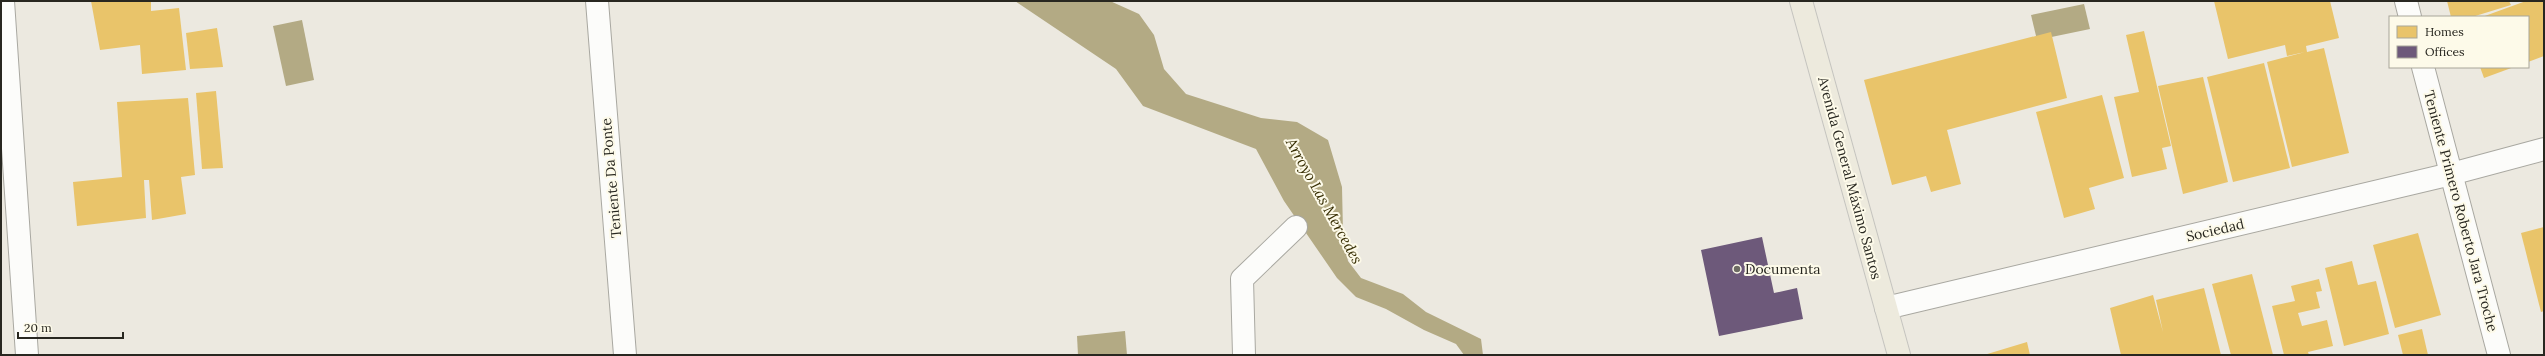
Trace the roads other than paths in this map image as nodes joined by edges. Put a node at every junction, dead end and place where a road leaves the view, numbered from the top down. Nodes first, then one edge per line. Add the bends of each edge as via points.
1 (2, 1) edge
2 (597, 1) edge
3 (1801, 1) edge
4 (2406, 1) edge
5 (2410, 16) edge
6 (2423, 68) edge
7 (2544, 149) edge
8 (2451, 174) junction
9 (1296, 227) dead end
10 (1886, 308) junction
11 (27, 355) edge
12 (625, 355) edge
13 (1244, 355) edge
14 (1899, 355) edge
15 (2499, 355) edge

1 - 11 street
2 - 12 street, Teniente Da Ponte
3 - 10 main road, Avenida General Máximo Santos
4 - 5 street
6 - 8 street, Teniente Primero Roberto Jara Troche
7 - 8 street, Sociedad
8 - 10 street, Sociedad
8 - 15 street, Teniente Primero Roberto Jara Troche
9 - 13 street via 1242,279
10 - 14 main road, Avenida General Máximo Santos

